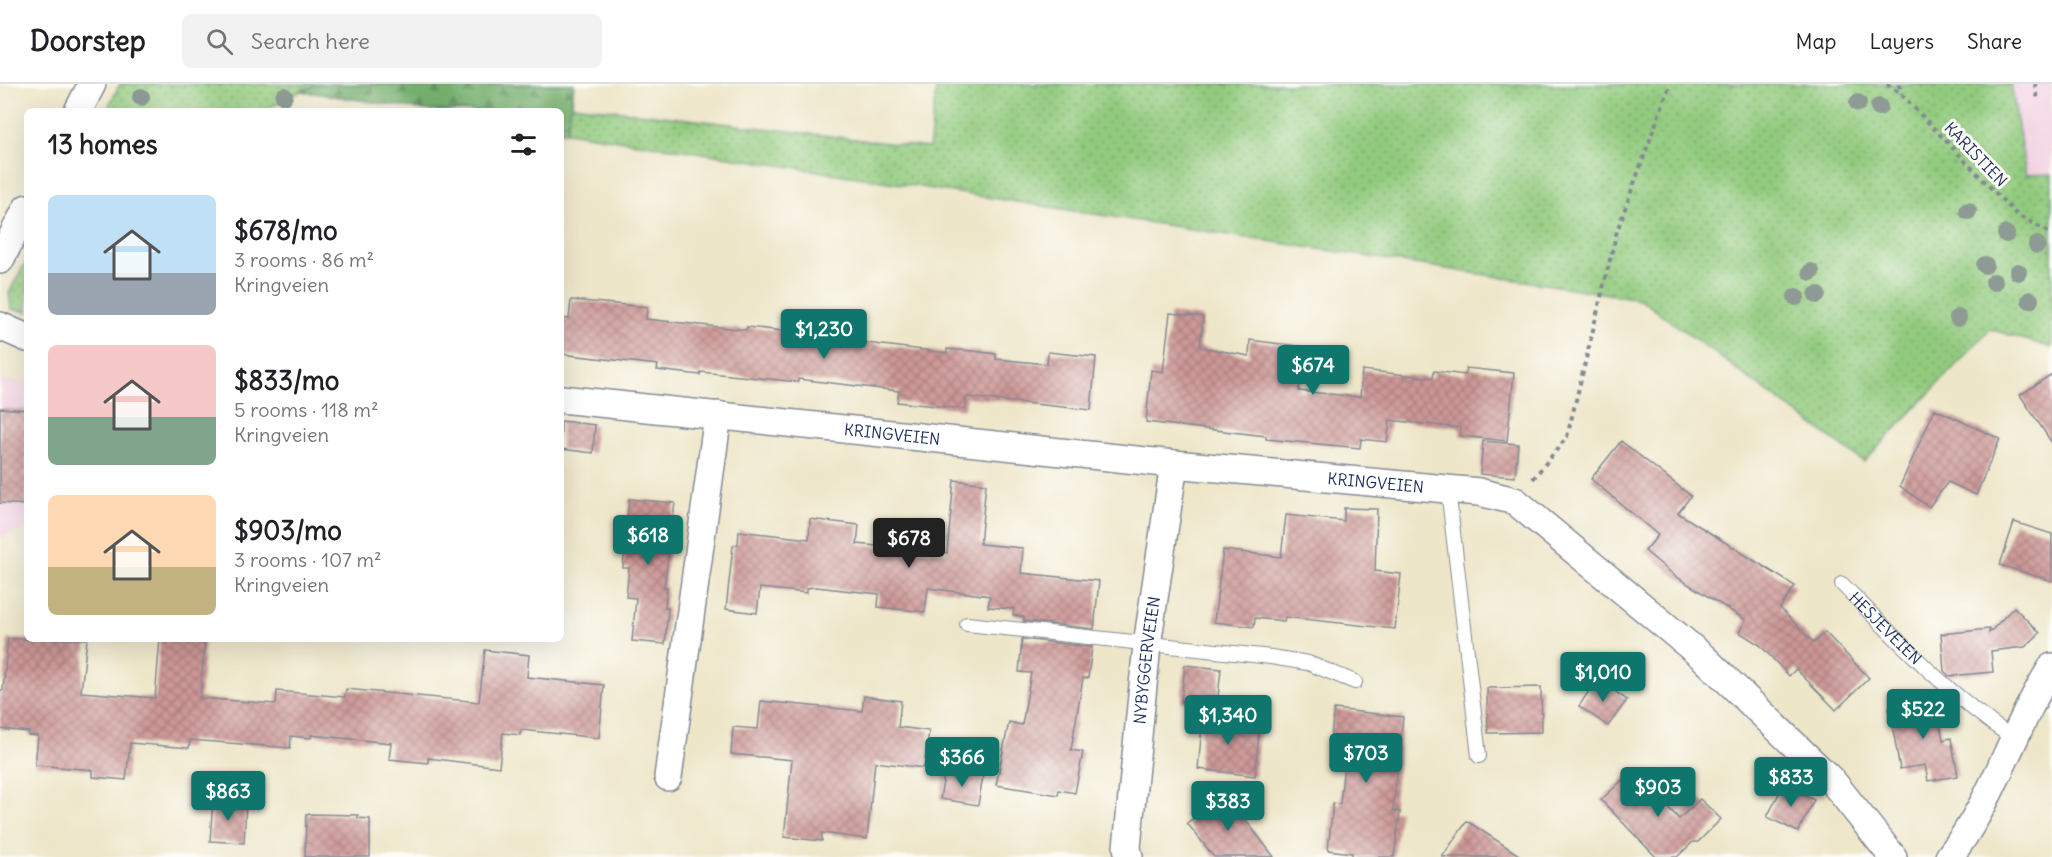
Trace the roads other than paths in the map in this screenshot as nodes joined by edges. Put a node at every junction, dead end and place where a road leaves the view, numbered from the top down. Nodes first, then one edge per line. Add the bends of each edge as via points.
1 (92, 84) edge
2 (80, 108) edge
3 (24, 214) edge
4 (0, 260) edge
5 (0, 326) edge
6 (24, 337) edge
7 (564, 399) edge
8 (718, 415) junction
9 (1174, 464) junction
10 (1448, 489) junction
11 (1842, 584) dead end
12 (967, 624) dead end
13 (1147, 645) junction
14 (2052, 667) edge
15 (1355, 681) dead end
16 (2013, 738) junction
17 (1479, 756) dead end
18 (668, 777) dead end
19 (1129, 857) edge
20 (1893, 857) edge
21 (1949, 857) edge

1 - 2 street
3 - 4 street
5 - 6 street
7 - 8 street, KRINGVEIEN
8 - 9 street, KRINGVEIEN
8 - 18 street
9 - 10 street, KRINGVEIEN
9 - 13 street, NYBYGGERVEIEN
10 - 17 lane
10 - 20 street, KRINGVEIEN via 1515,501 1704,657 1833,782
11 - 16 lane, HESJEVEIEN via 1911,654 1980,716
12 - 13 lane
13 - 15 lane via 1308,663
13 - 19 street, NYBYGGERVEIEN
14 - 16 street
16 - 21 street via 1985,804

